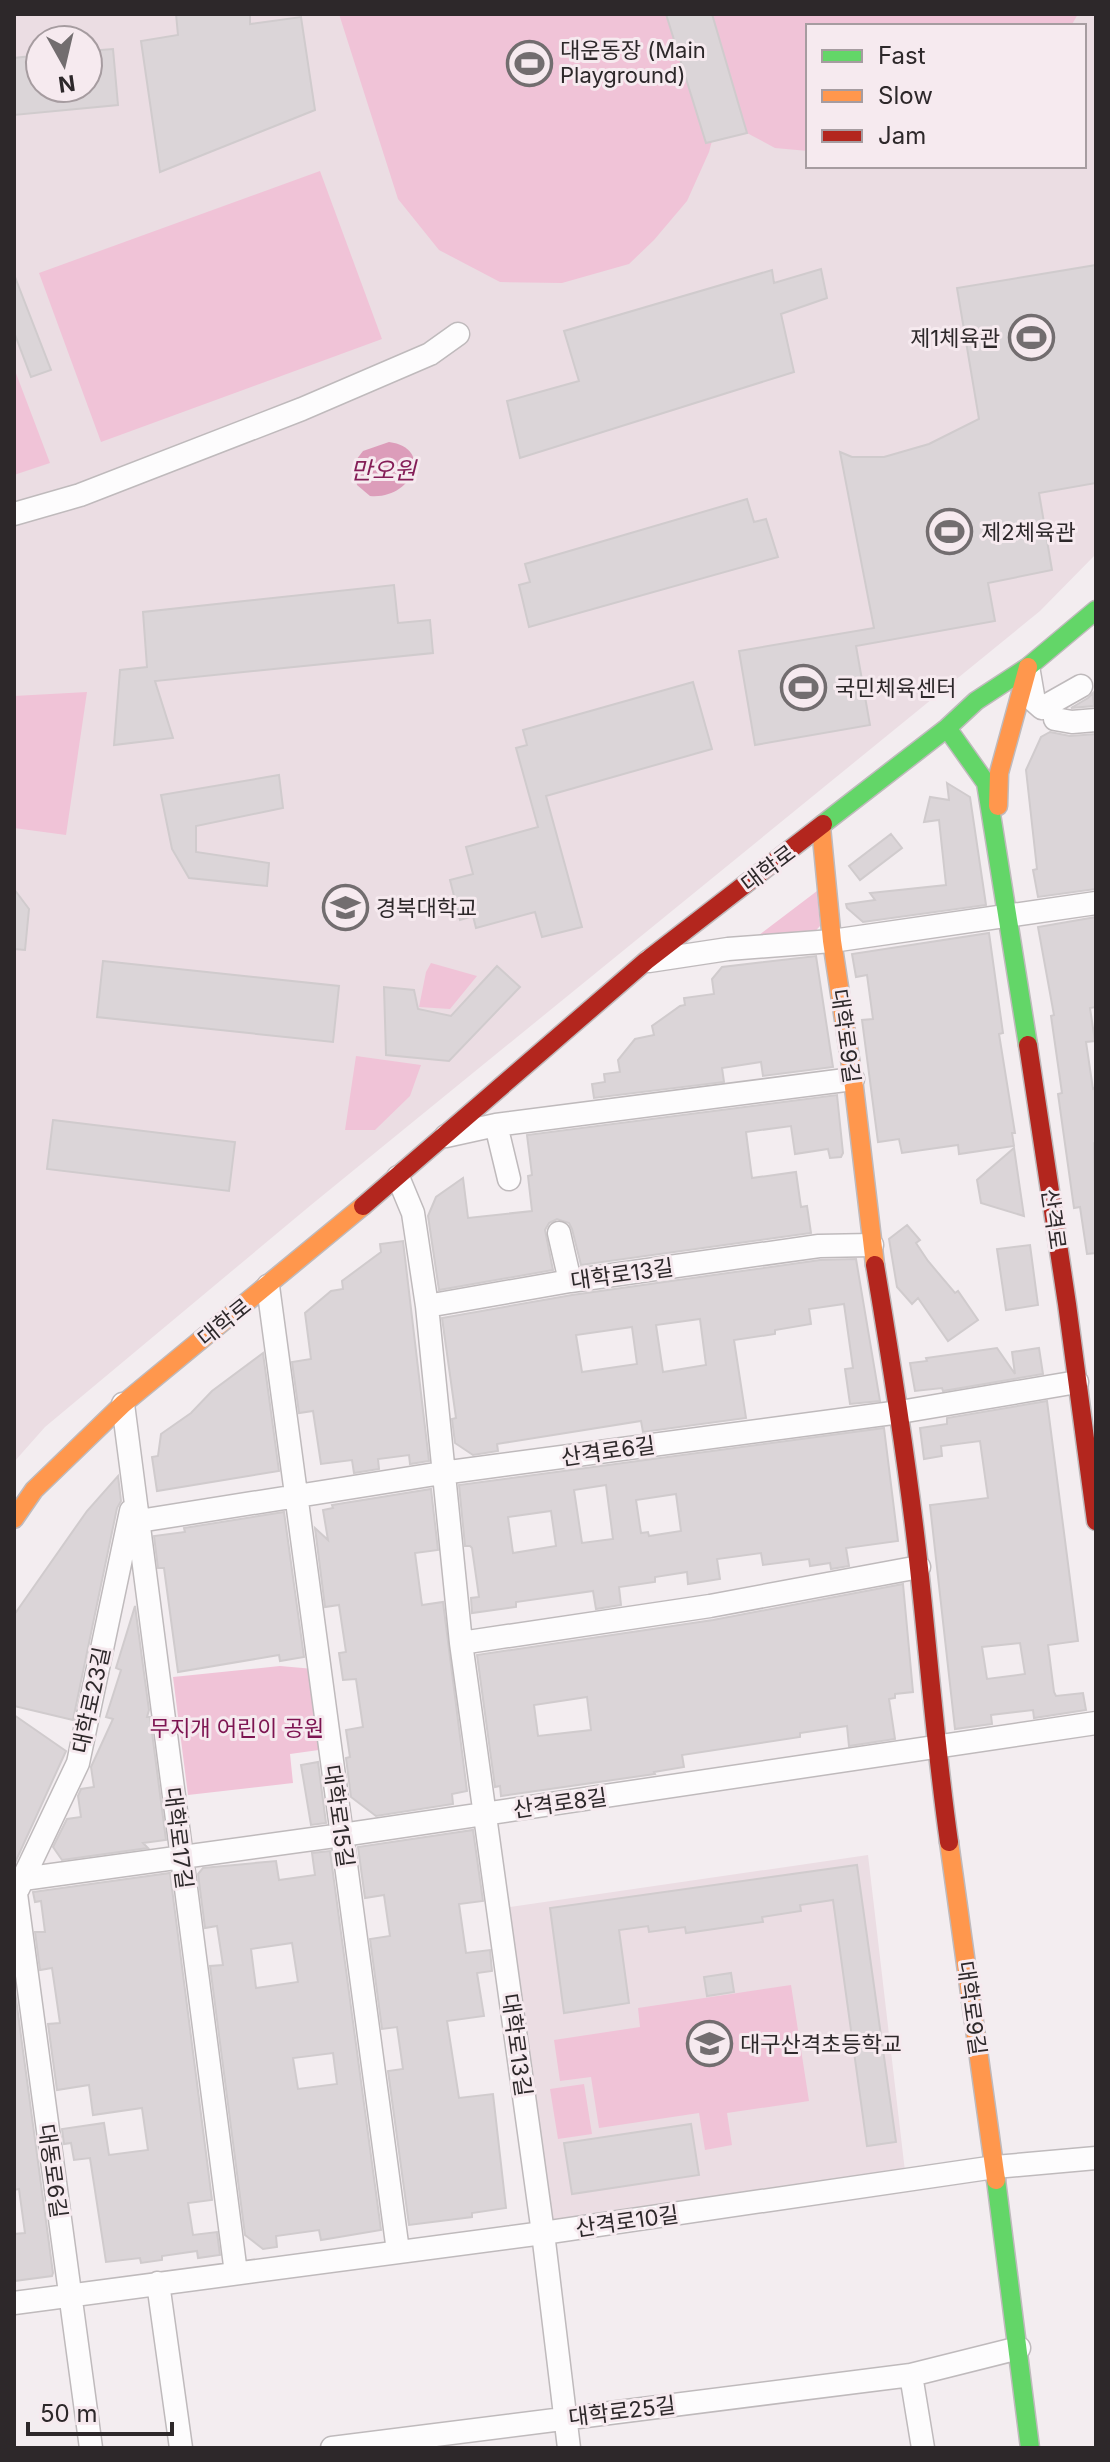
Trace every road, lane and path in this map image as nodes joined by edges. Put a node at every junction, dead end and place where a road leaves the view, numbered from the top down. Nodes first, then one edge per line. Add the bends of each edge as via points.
1 (458, 334) dead end
2 (14, 514) edge
3 (1096, 610) edge
4 (1028, 667) junction
5 (1081, 686) dead end
6 (1055, 719) dead end
7 (1096, 720) edge
8 (947, 728) junction
9 (821, 827) junction
10 (997, 844) junction
11 (1096, 903) edge
12 (1009, 916) junction
13 (832, 941) junction
14 (646, 961) junction
15 (853, 1079) junction
16 (496, 1125) junction
17 (446, 1136) junction
18 (398, 1177) junction
19 (509, 1179) dead end
20 (559, 1233) dead end
21 (872, 1245) junction
22 (570, 1281) junction
23 (268, 1286) junction
24 (427, 1306) junction
25 (1087, 1381) edge
26 (123, 1404) junction
27 (900, 1412) junction
28 (442, 1473) junction
29 (135, 1491) junction
30 (296, 1498) junction
31 (14, 1519) edge
32 (139, 1521) junction
33 (1096, 1521) edge
34 (919, 1567) junction
35 (461, 1643) junction
36 (1096, 1723) edge
37 (936, 1748) junction
38 (484, 1814) junction
39 (342, 1835) junction
40 (182, 1857) junction
41 (18, 1890) edge
42 (1096, 2158) edge
43 (995, 2167) junction
44 (543, 2233) junction
45 (398, 2251) junction
46 (236, 2273) junction
47 (158, 2283) junction
48 (70, 2295) junction
49 (14, 2303) edge
50 (1019, 2348) junction
51 (911, 2375) junction
52 (565, 2419) junction
53 (922, 2443) edge
54 (91, 2448) edge
55 (181, 2448) edge
56 (332, 2448) edge
57 (569, 2448) edge
58 (1030, 2448) edge

1 - 2 street via 430,354 302,409 80,495
3 - 4 street, 대학로
4 - 5 street via 1034,701 1042,708
4 - 8 street, 대학로 via 976,701
4 - 10 street via 999,773
6 - 7 street
8 - 9 street, 대학로
8 - 10 street, 산격로 via 986,783
9 - 13 street, 대학로9길
9 - 14 street, 대학로
10 - 12 street, 산격로
11 - 12 street
12 - 13 street
12 - 25 street, 산격로
13 - 14 street
13 - 15 street, 대학로9길
14 - 17 street, 대학로
15 - 16 street, 대학로
15 - 21 street, 대학로9길
16 - 17 street, 대학로
16 - 19 street
17 - 18 street, 대학로
18 - 23 street, 대학로
18 - 24 street, 대학로13길 via 413,1213
20 - 22 street
21 - 22 street, 대학로13길 via 819,1246
21 - 27 street, 대학로9길
22 - 24 street, 대학로13길
23 - 26 street, 대학로
23 - 30 street, 대학로15길
24 - 28 street, 대학로13길
25 - 27 street, 산격로6길
25 - 33 street, 산격로
26 - 29 street, 대학로17길
26 - 31 street, 대학로 via 34,1490
27 - 28 street, 산격로6길
27 - 34 street, 대학로9길
28 - 30 street, 산격로6길
28 - 35 street, 대학로13길
29 - 32 street, 대학로17길
29 - 41 street, 대학로23길 via 78,1763
30 - 32 street, 산격로6길
30 - 39 street, 대학로15길
32 - 40 street, 대학로17길
34 - 35 street via 723,1604
34 - 37 street, 대학로9길
35 - 38 street, 대학로13길
36 - 37 street, 산격로8길
37 - 38 street, 산격로8길
37 - 43 street, 대학로9길
38 - 39 street, 산격로8길
38 - 44 street, 대학로13길
39 - 40 street, 산격로8길
39 - 45 street, 대학로15길
40 - 41 street, 산격로8길
40 - 46 street, 대학로17길
41 - 48 street, 대동로6길
42 - 43 street, 산격로10길
43 - 44 street, 산격로10길
43 - 50 street, 대학로9길
44 - 45 street, 산격로10길
44 - 52 street, 대학로13길
45 - 46 street, 산격로10길
46 - 47 street, 산격로10길
47 - 48 street, 산격로10길
47 - 55 street
48 - 49 street, 산격로10길
48 - 54 street, 대동로6길
50 - 51 street, 대학로25길
50 - 58 street, 대학로9길
51 - 52 street, 대학로25길
51 - 53 street
52 - 56 street, 대학로25길
52 - 57 street, 대학로13길

